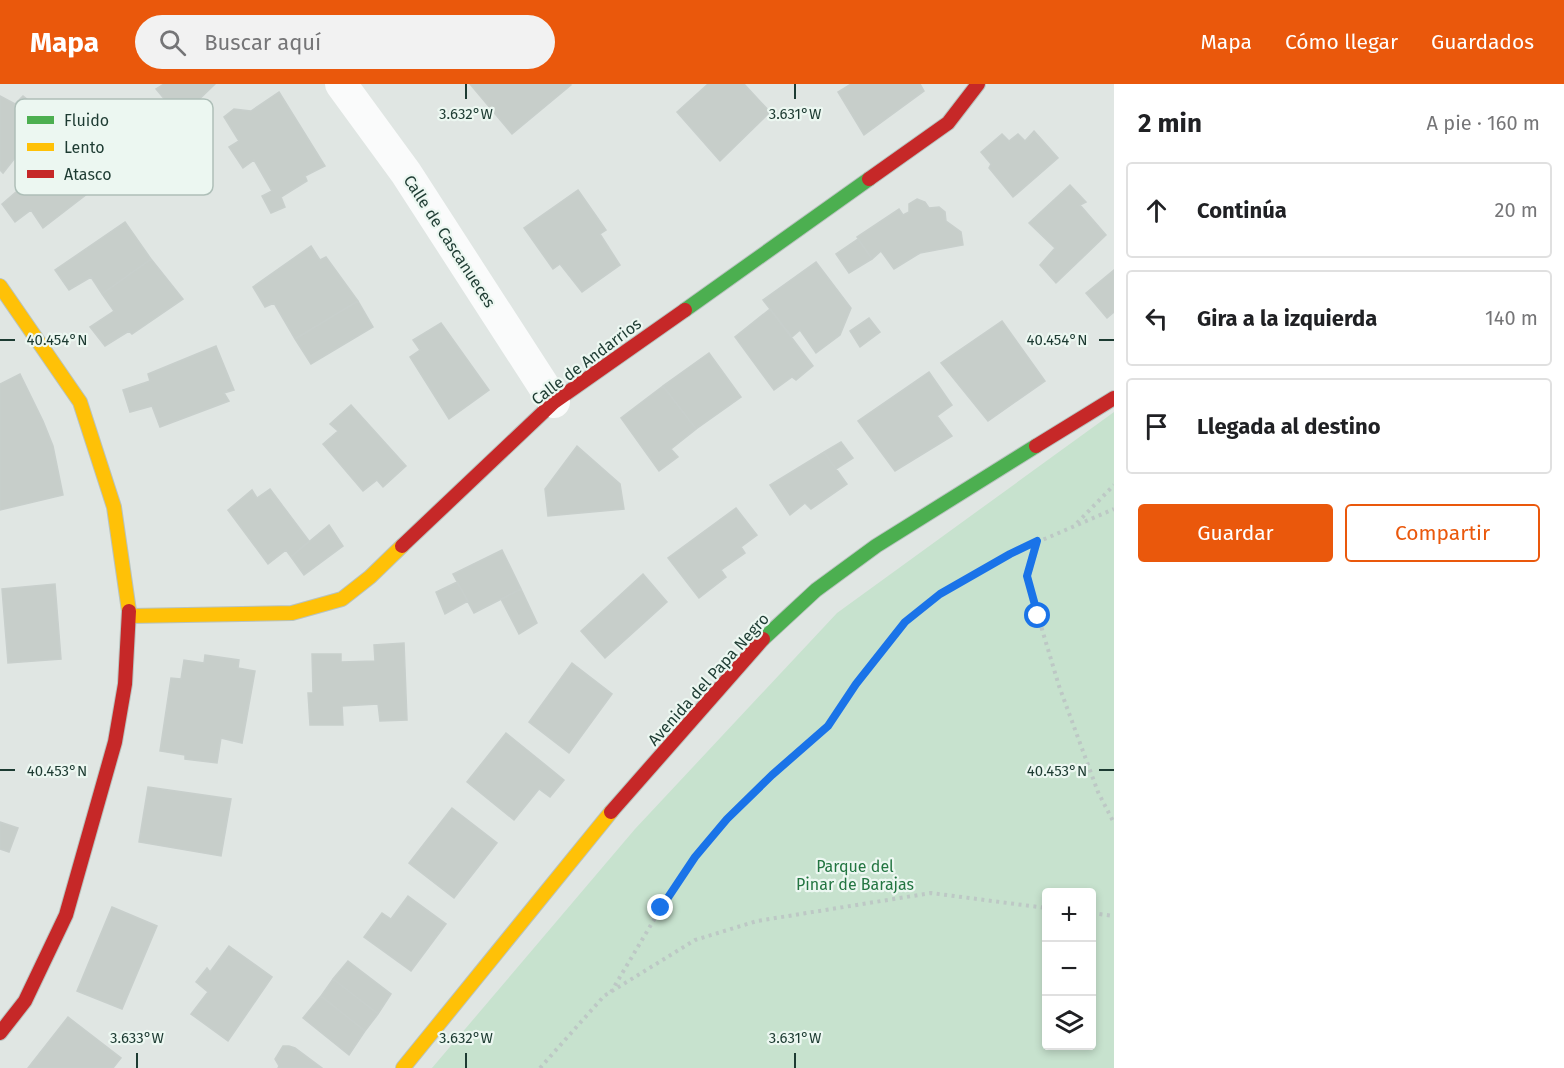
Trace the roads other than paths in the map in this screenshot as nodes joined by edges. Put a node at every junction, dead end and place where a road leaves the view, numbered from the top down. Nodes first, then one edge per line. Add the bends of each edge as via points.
1 (341, 84) edge
2 (978, 84) edge
3 (0, 286) edge
4 (1114, 398) edge
5 (554, 402) junction
6 (130, 616) junction
7 (0, 1033) edge
8 (404, 1068) edge

1 - 5 street, Calle de Cascanueces via 406,173
2 - 5 street, Calle de Andarrios via 948,123
3 - 6 street via 80,402 114,507
4 - 8 street, Avenida del Papa Negro via 876,546 816,590 762,640 609,814
5 - 6 street, Calle de Andarrios via 342,599 292,613
6 - 7 street via 125,684 115,742 66,915 25,1001

